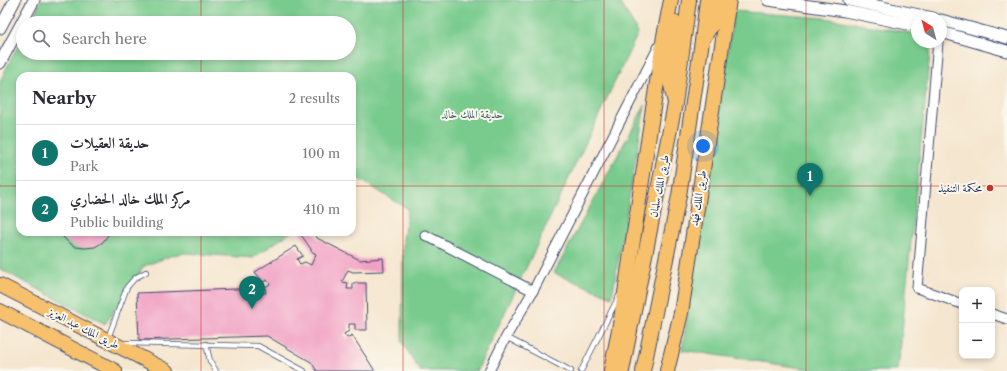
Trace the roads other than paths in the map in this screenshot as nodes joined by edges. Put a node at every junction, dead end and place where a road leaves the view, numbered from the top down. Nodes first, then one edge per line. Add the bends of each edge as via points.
1 (15, 0) edge
2 (34, 0) edge
3 (671, 0) edge
4 (676, 0) edge
5 (689, 0) edge
6 (707, 0) edge
7 (715, 0) edge
8 (729, 0) edge
9 (768, 0) edge
10 (849, 0) edge
11 (911, 13) edge
12 (25, 16) edge
13 (947, 22) edge
14 (911, 25) edge
15 (0, 28) edge
16 (16, 33) edge
17 (947, 34) edge
18 (664, 36) junction
19 (1007, 38) edge
20 (702, 40) junction
21 (937, 48) edge
22 (1007, 51) edge
23 (0, 63) edge
24 (675, 104) junction
25 (424, 235) dead end
26 (146, 272) dead end
27 (627, 279) junction
28 (0, 285) edge
29 (533, 291) junction
30 (959, 303) edge
31 (0, 311) edge
32 (995, 315) edge
33 (1007, 319) edge
34 (506, 336) junction
35 (111, 341) junction
36 (206, 344) junction
37 (115, 371) edge
38 (167, 371) edge
39 (216, 371) edge
40 (304, 371) edge
41 (489, 371) edge
42 (571, 371) edge
43 (581, 371) edge
44 (611, 371) edge
45 (622, 371) edge
46 (643, 371) edge
47 (667, 371) edge

1 - 15 street
2 - 12 street
3 - 18 main road
4 - 24 main road via 670,81
5 - 24 main road, طريق الملك سلمان
6 - 20 main road, طريق الملك سلمان
7 - 20 main road via 710,26
8 - 47 main road, طريق الملك فهد via 680,313
9 - 14 street via 845,11
10 - 11 street
13 - 19 street
16 - 23 street
17 - 22 street
18 - 27 main road
18 - 29 street
20 - 46 main road, طريق الملك سلمان via 679,196
21 - 30 street via 917,288
24 - 45 main road, طريق الملك سلمان
25 - 29 street
26 - 35 lane via 135,278 127,287
27 - 43 lane
27 - 44 main road
28 - 35 main road, طريق الملك عبد العزيز
29 - 34 street
31 - 37 main road
32 - 33 street
34 - 41 street
34 - 42 lane
35 - 36 lane
35 - 38 main road, طريق الملك عبد العزيز
36 - 39 lane via 210,361
36 - 40 lane via 258,346

